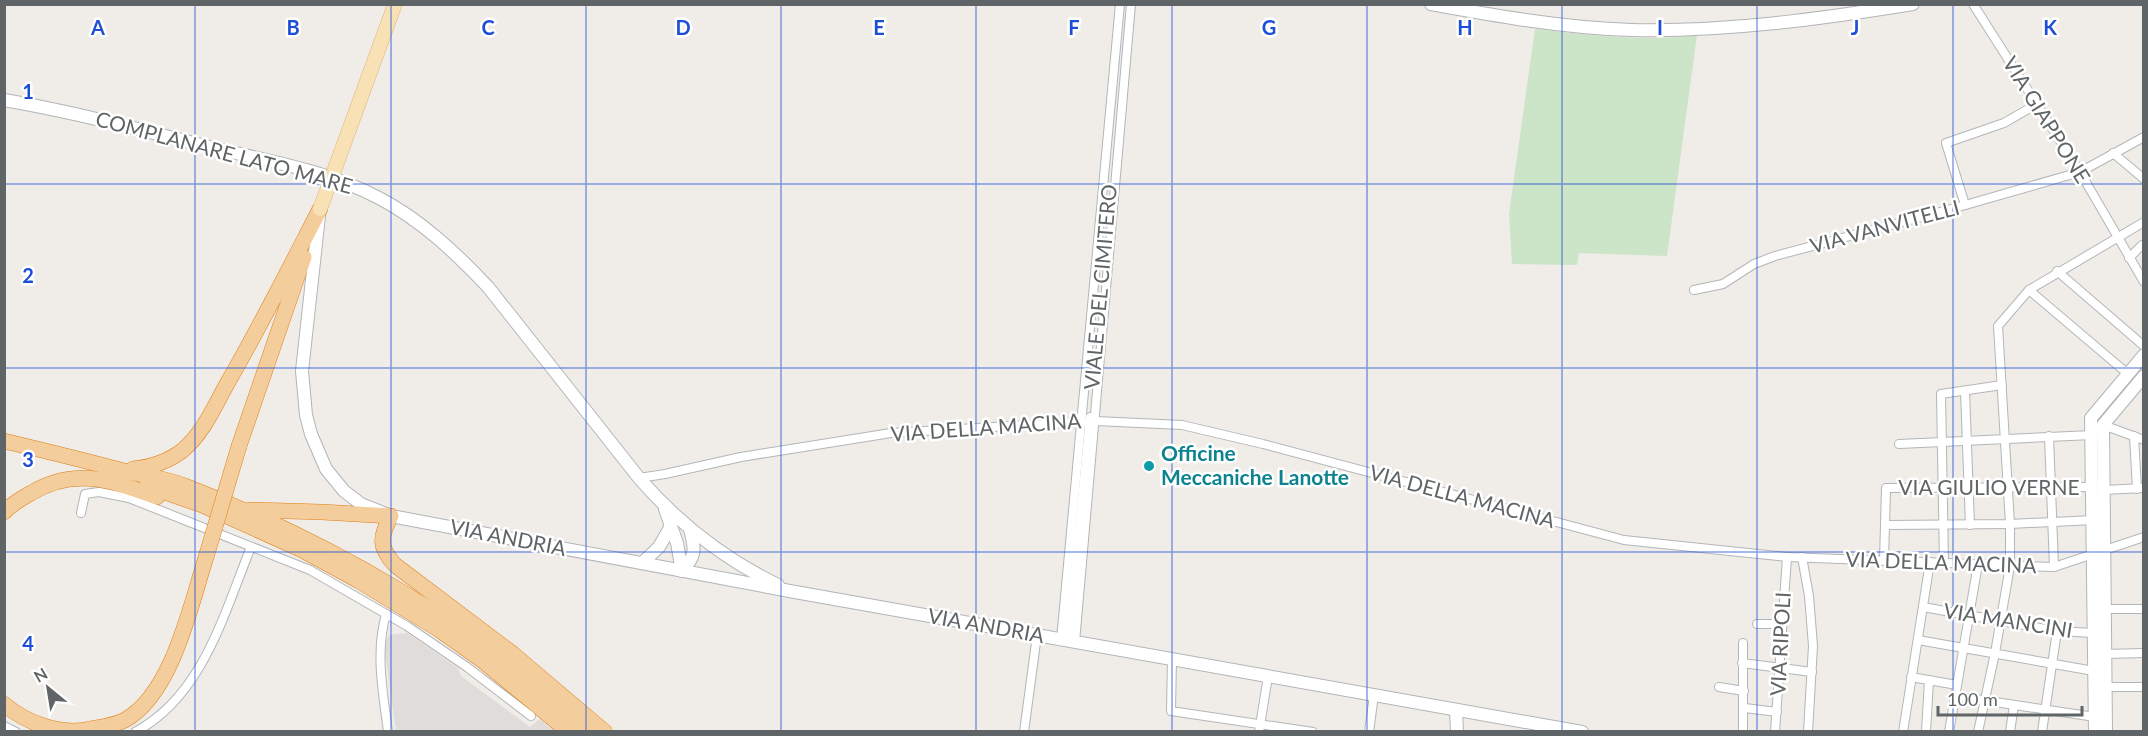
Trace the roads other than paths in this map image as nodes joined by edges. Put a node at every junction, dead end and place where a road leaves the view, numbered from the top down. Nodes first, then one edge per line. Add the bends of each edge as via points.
1 (395, 4) edge
2 (1120, 4) edge
3 (1125, 4) edge
4 (1131, 4) edge
5 (1431, 4) edge
6 (1913, 4) edge
7 (1973, 4) edge
8 (4, 100) edge
9 (2037, 104) junction
10 (2144, 137) edge
11 (2113, 153) junction
12 (2080, 172) junction
13 (2144, 179) edge
14 (1965, 205) junction
15 (320, 209) junction
16 (2144, 222) edge
17 (2118, 237) junction
18 (2143, 245) edge
19 (2130, 258) junction
20 (2057, 272) junction
21 (2144, 282) edge
22 (1695, 290) dead end
23 (2029, 290) junction
24 (2144, 346) edge
25 (2144, 355) edge
26 (2128, 374) junction
27 (2142, 382) edge
28 (2002, 385) junction
29 (1965, 391) junction
30 (1089, 421) junction
31 (2103, 425) junction
32 (2092, 435) junction
33 (2049, 436) junction
34 (2134, 436) junction
35 (2006, 439) junction
36 (2144, 440) edge
37 (4, 441) edge
38 (1967, 442) junction
39 (1941, 443) junction
40 (1899, 444) dead end
41 (4, 450) edge
42 (78, 459) junction
43 (639, 478) junction
44 (2051, 487) junction
45 (1969, 488) junction
46 (2007, 488) junction
47 (1942, 489) junction
48 (2098, 489) junction
49 (2140, 489) edge
50 (190, 500) junction
51 (664, 507) junction
52 (241, 510) junction
53 (4, 512) edge
54 (81, 513) dead end
55 (392, 516) junction
56 (2094, 520) junction
57 (2052, 523) junction
58 (2010, 524) junction
59 (1885, 525) junction
60 (1943, 525) junction
61 (1970, 525) junction
62 (671, 526) junction
63 (690, 530) junction
64 (2144, 537) edge
65 (251, 547) junction
66 (2099, 553) junction
67 (1787, 557) junction
68 (1802, 557) junction
69 (1884, 561) junction
70 (1930, 562) junction
71 (642, 563) junction
72 (1944, 563) junction
73 (1978, 564) junction
74 (2010, 566) junction
75 (2054, 567) junction
76 (682, 571) junction
77 (795, 592) junction
78 (1923, 607) junction
79 (2105, 609) junction
80 (2144, 609) edge
81 (386, 614) junction
82 (1970, 615) junction
83 (2001, 621) junction
84 (1757, 624) dead end
85 (1782, 624) junction
86 (2057, 631) junction
87 (2093, 633) junction
88 (1037, 635) junction
89 (1918, 640) junction
90 (1068, 641) junction
91 (1743, 643) dead end
92 (1962, 647) junction
93 (1995, 653) junction
94 (2144, 653) edge
95 (2105, 654) junction
96 (1172, 659) junction
97 (1742, 663) junction
98 (2052, 664) junction
99 (1781, 668) junction
100 (2094, 671) junction
101 (1812, 672) junction
102 (1268, 676) junction
103 (1911, 677) junction
104 (1929, 680) junction
105 (1957, 685) junction
106 (1719, 687) dead end
107 (2106, 687) junction
108 (2144, 687) edge
109 (1744, 691) junction
110 (1374, 695) junction
111 (1955, 696) junction
112 (1984, 700) junction
113 (4, 704) edge
114 (2014, 705) junction
115 (1745, 708) junction
116 (1456, 710) junction
117 (2045, 710) junction
118 (1777, 712) junction
119 (531, 716) dead end
120 (2095, 717) junction
121 (4, 726) edge
122 (1260, 728) edge
123 (16, 732) edge
124 (135, 732) edge
125 (388, 732) edge
126 (569, 732) edge
127 (587, 732) edge
128 (605, 732) edge
129 (1024, 732) edge
130 (1313, 732) edge
131 (1370, 732) edge
132 (1457, 732) edge
133 (1581, 732) edge
134 (1743, 732) edge
135 (1775, 732) edge
136 (1808, 732) edge
137 (1903, 732) edge
138 (1926, 732) edge
139 (1948, 732) edge
140 (1978, 732) edge
141 (2010, 732) edge
142 (2042, 732) edge
143 (2095, 732) edge
144 (2106, 732) edge

1 - 15 main road, bridge
2 - 30 street, VIALE DEL CIMITERO
3 - 30 street, VIALE DEL CIMITERO
4 - 30 street
5 - 6 main road via 1510,19 1631,30 1737,27
7 - 9 street, VIA GIAPPONE
8 - 43 main road, COMPLANARE LATO MARE via 307,171 362,190 397,208 430,232 488,287
9 - 12 street, VIA GIAPPONE
9 - 14 street via 2004,123 1946,142
10 - 11 street, VIA VANVITELLI
11 - 12 street, VIA VANVITELLI
11 - 13 street
12 - 14 street, VIA VANVITELLI
12 - 17 street, VIA GIAPPONE
14 - 22 street, VIA VANVITELLI via 1774,256 1723,284
15 - 42 highway via 246,351 195,438 167,461 150,467 132,469
15 - 55 main road, VIA ANDRIA via 302,370 306,415 326,469 344,491 361,504
15 - 113 highway, bridge via 239,446 182,633 150,700 125,721 84,731 65,731 29,720
16 - 17 street
17 - 19 street, VIA GIAPPONE
17 - 20 street
18 - 19 street
19 - 21 street, VIA GIAPPONE
20 - 23 street
20 - 24 street
23 - 26 street
23 - 28 street via 1998,326
25 - 26 main road
26 - 32 main road via 2091,418
27 - 31 main road
28 - 29 street
28 - 35 street
29 - 38 street
29 - 39 street via 1941,394
30 - 43 street, VIA DELLA MACINA via 891,433
30 - 67 street, VIA DELLA MACINA via 1182,425 1624,540
30 - 90 street
30 - 90 street, VIALE DEL CIMITERO
31 - 34 street
31 - 48 main road
32 - 33 street
32 - 48 main road
33 - 35 street
33 - 44 street
34 - 36 street
34 - 49 street
35 - 38 street
35 - 46 street
37 - 42 highway
38 - 39 street
38 - 45 street
39 - 40 street
39 - 47 street
41 - 50 highway via 97,471
42 - 52 highway via 183,485
43 - 51 main road, COMPLANARE LATO MARE
44 - 46 street, VIA GIULIO VERNE
44 - 48 street, VIA GIULIO VERNE
44 - 57 street
45 - 46 street, VIA GIULIO VERNE
45 - 47 street, VIA GIULIO VERNE
45 - 61 street
46 - 58 street
47 - 59 street, VIA GIULIO VERNE via 1886,488
47 - 60 street
48 - 49 street, VIA GIULIO VERNE
48 - 56 main road
48 - 66 main road
50 - 53 highway via 176,503 97,478 78,477 42,486
50 - 126 highway via 302,550 438,629
51 - 62 main road
51 - 63 main road
52 - 55 highway
52 - 127 highway via 402,592 543,691
54 - 65 street via 85,494 99,492 129,498
55 - 71 main road, VIA ANDRIA
55 - 128 highway via 382,541 384,553 394,565 513,654
56 - 57 street
56 - 66 main road
57 - 58 street
57 - 75 street
58 - 61 street
58 - 74 street
59 - 60 street
59 - 69 street
60 - 61 street
60 - 72 street
62 - 71 main road via 659,547
62 - 76 main road
63 - 76 main road via 695,548 691,562
63 - 77 main road via 750,572
64 - 66 street, VIA DELLA MACINA
65 - 81 street via 310,570
65 - 124 street via 192,681 166,710
66 - 75 street, VIA DELLA MACINA
66 - 79 main road
66 - 87 main road
67 - 68 street, VIA DELLA MACINA
67 - 85 street, VIA RIPOLI
68 - 69 street, VIA DELLA MACINA
68 - 101 street via 1809,596
69 - 70 street, VIA DELLA MACINA
70 - 72 street, VIA DELLA MACINA
70 - 78 street
71 - 76 main road, VIA ANDRIA
72 - 73 street, VIA DELLA MACINA
73 - 74 street, VIA DELLA MACINA
73 - 82 street
74 - 75 street, VIA DELLA MACINA
74 - 83 street
76 - 77 main road, VIA ANDRIA
77 - 88 main road, VIA ANDRIA
78 - 82 street, VIA MANCINI
78 - 89 street
79 - 80 street
79 - 95 main road
81 - 119 street via 467,667
81 - 125 street via 380,658
82 - 83 street, VIA MANCINI
82 - 92 street
83 - 86 street, VIA MANCINI
83 - 93 street
84 - 85 street
85 - 99 street, VIA RIPOLI
86 - 87 street, VIA MANCINI
86 - 98 street
87 - 100 main road
88 - 90 main road, VIA ANDRIA
88 - 129 street
89 - 92 street
89 - 103 street
90 - 96 main road, VIA ANDRIA
91 - 97 street
92 - 93 street
92 - 105 street
93 - 98 street
93 - 112 street
94 - 95 street
95 - 107 main road
96 - 102 main road, VIA ANDRIA
96 - 122 street via 1171,711
97 - 99 street
97 - 109 street
98 - 100 street
98 - 117 street
99 - 101 street
99 - 118 street, VIA RIPOLI
100 - 120 main road
101 - 136 street
102 - 110 main road, VIA ANDRIA
102 - 122 street
103 - 104 street
103 - 137 street
104 - 105 street
104 - 138 street
105 - 111 street
106 - 109 street
107 - 108 street
107 - 144 main road
109 - 115 street
110 - 116 main road, VIA ANDRIA
110 - 131 street
111 - 112 street
111 - 139 street
112 - 114 street
112 - 140 street
114 - 117 street
114 - 141 street
115 - 118 street
115 - 134 street
116 - 132 main road
116 - 133 main road, VIA ANDRIA
117 - 120 street
117 - 142 street
118 - 135 street, VIA RIPOLI
120 - 143 main road
121 - 123 street
122 - 130 street

